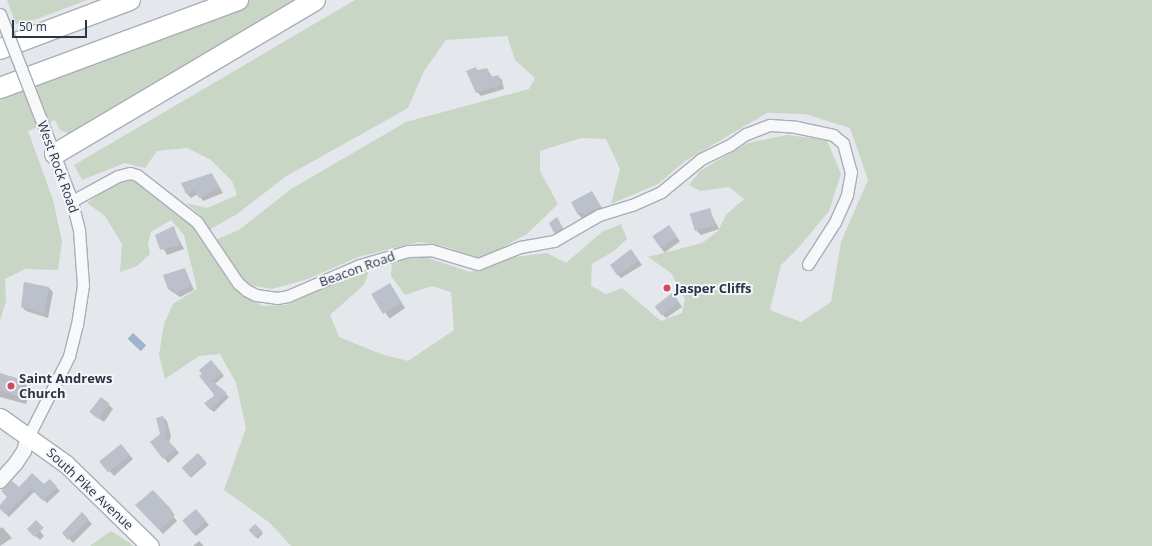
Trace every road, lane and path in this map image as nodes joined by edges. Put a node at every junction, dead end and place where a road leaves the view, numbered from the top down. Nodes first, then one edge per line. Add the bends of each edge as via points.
1 (130, 0) edge
2 (238, 0) edge
3 (315, 0) edge
4 (0, 14) edge
5 (0, 49) edge
6 (0, 88) edge
7 (55, 154) junction
8 (72, 202) junction
9 (808, 264) dead end
10 (0, 417) edge
11 (29, 435) junction
12 (0, 481) edge
13 (150, 546) edge

1 - 5 highway
2 - 6 highway
3 - 7 highway
4 - 7 street, West Rock Road, bridge
7 - 8 street, West Rock Road
8 - 9 street, Beacon Road via 118,176 130,173 137,175 197,222 238,283 246,290 265,298 276,298 288,296 360,265 408,251 431,250 478,264 520,247 554,241 598,215 632,205 662,192 700,159 730,145 746,134 770,125 796,126 832,135 845,148 849,159 850,182 835,222
8 - 11 street, West Rock Road via 83,262 81,307 69,356
10 - 11 main road, South Pike Avenue
11 - 12 street via 24,451
11 - 13 main road, South Pike Avenue via 99,494

